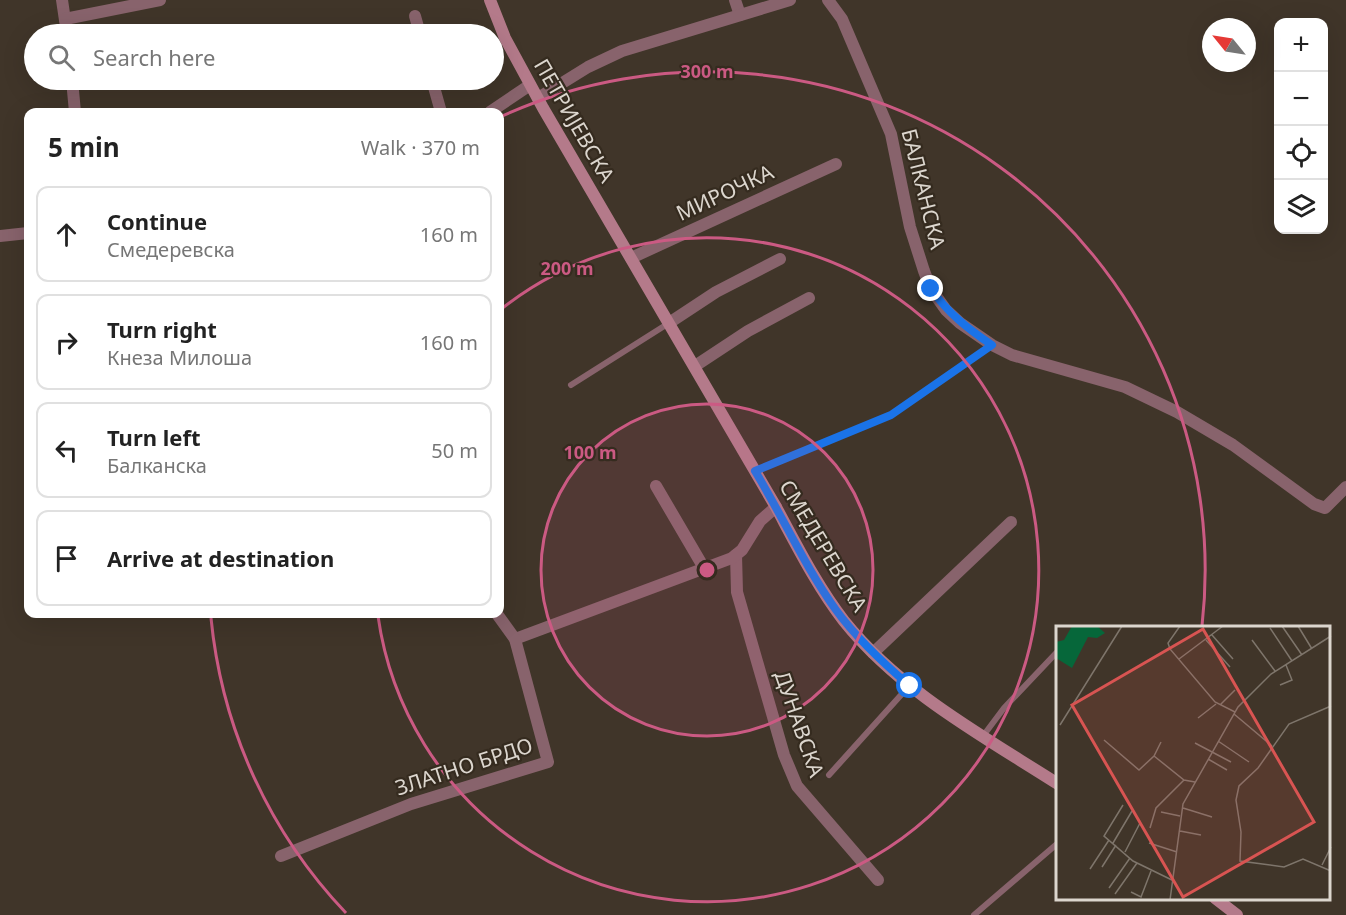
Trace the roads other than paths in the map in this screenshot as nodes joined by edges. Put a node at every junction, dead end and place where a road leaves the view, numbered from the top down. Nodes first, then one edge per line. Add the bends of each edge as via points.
1 (62, 0) edge
2 (160, 0) edge
3 (490, 0) edge
4 (735, 0) edge
5 (790, 0) edge
6 (828, 0) edge
7 (740, 15) junction
8 (415, 16) dead end
9 (65, 19) junction
10 (66, 24) edge
11 (417, 24) edge
12 (499, 24) edge
13 (504, 35) edge
14 (530, 85) junction
15 (73, 90) edge
16 (435, 90) edge
17 (538, 98) junction
18 (75, 108) edge
19 (440, 108) edge
20 (496, 108) edge
21 (836, 164) dead end
22 (24, 233) edge
23 (0, 236) edge
24 (631, 258) junction
25 (780, 259) dead end
26 (809, 298) dead end
27 (669, 323) junction
28 (695, 366) junction
29 (571, 385) dead end
30 (656, 486) dead end
31 (1346, 487) edge
32 (776, 507) junction
33 (1011, 522) dead end
34 (736, 555) junction
35 (704, 568) junction
36 (500, 618) edge
37 (514, 639) junction
38 (873, 653) junction
39 (1056, 653) edge
40 (910, 686) junction
41 (982, 736) junction
42 (829, 775) dead end
43 (1056, 783) edge
44 (1056, 845) edge
45 (281, 856) dead end
46 (878, 880) dead end
47 (1217, 900) edge
48 (1234, 914) edge
49 (974, 915) edge

1 - 9 street
2 - 9 street
3 - 12 main road, ПЕТРИЈЕВСКА
4 - 7 street
5 - 7 street
6 - 31 street, БАЛКАНСКА via 842,19 891,134 910,227 931,289 946,310 992,345 1012,355 1125,387 1177,412 1233,445 1314,504 1325,508
7 - 17 street via 612,55
8 - 11 street
9 - 10 street
13 - 14 main road, ПЕТРИЈЕВСКА
14 - 17 main road, ПЕТРИЈЕВСКА
14 - 20 street
15 - 18 street
16 - 19 street
17 - 24 main road, ПЕТРИЈЕВСКА
21 - 24 street, МИРОЧКА
22 - 23 street
24 - 27 main road, СМЕДЕРЕВСКА
25 - 27 street via 716,292
26 - 28 street
27 - 28 main road, СМЕДЕРЕВСКА
27 - 29 lane
28 - 32 main road, СМЕДЕРЕВСКА
30 - 35 street
32 - 34 street via 760,521
32 - 38 main road, СМЕДЕРЕВСКА via 825,594
33 - 38 street
34 - 35 street
34 - 46 street, ДУНАВСКА via 737,592 784,755 797,786
35 - 37 street
36 - 37 street, ЗЛАТНО БРДО
37 - 45 street, ЗЛАТНО БРДО via 548,762 411,804
38 - 40 main road, СМЕДЕРЕВСКА
39 - 41 lane
40 - 41 main road, СМЕДЕРЕВСКА
40 - 42 lane
41 - 43 main road, СМЕДЕРЕВСКА
44 - 49 lane
47 - 48 main road

